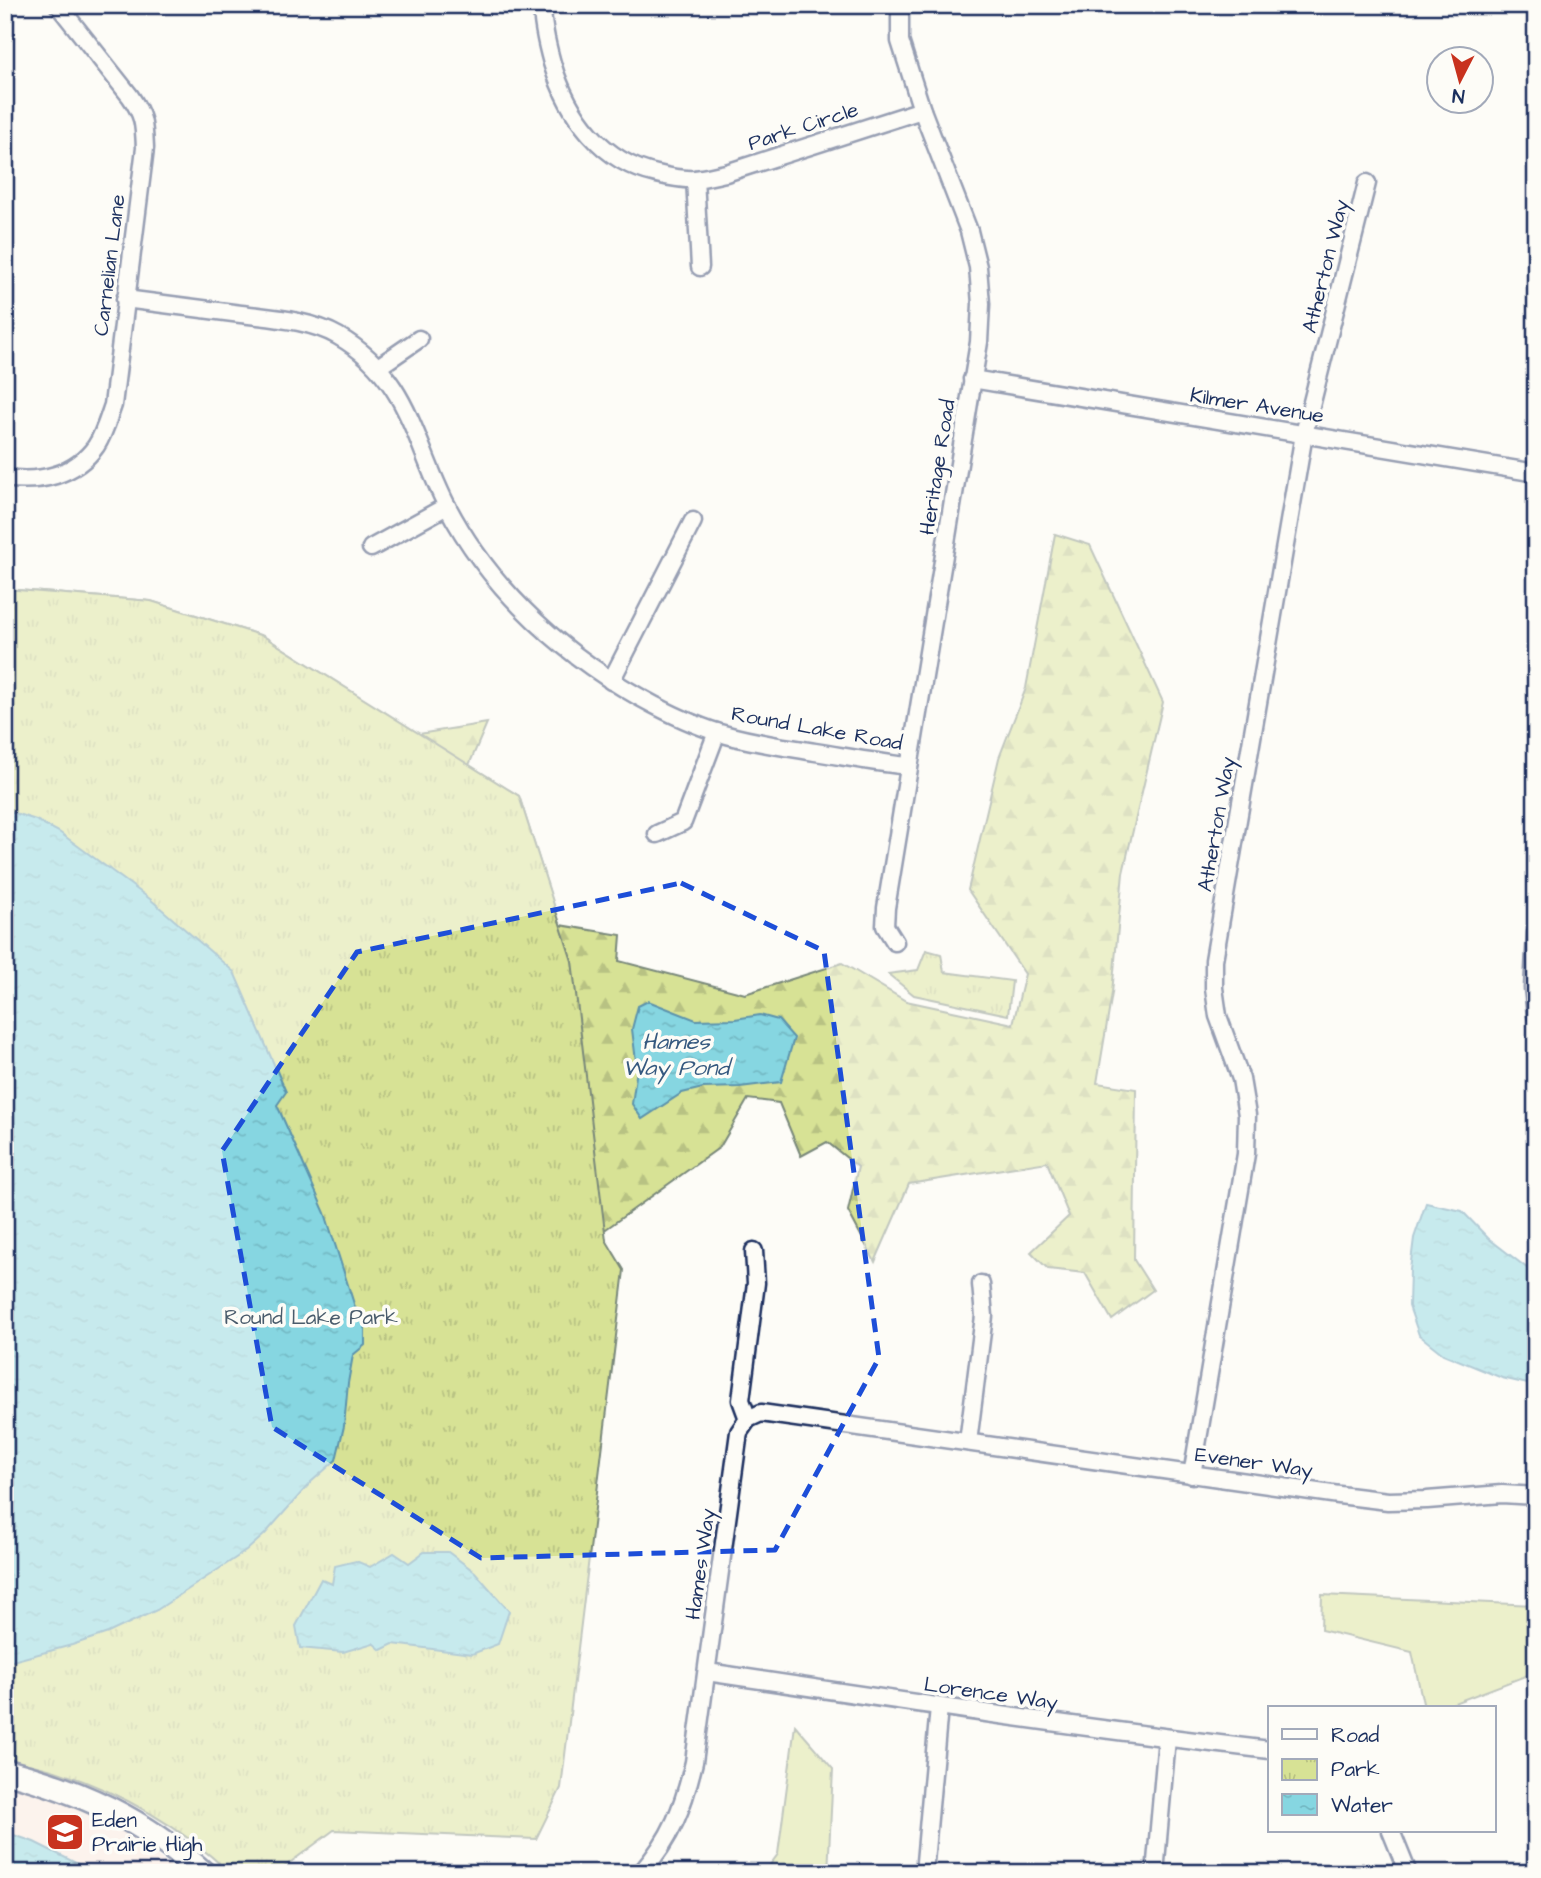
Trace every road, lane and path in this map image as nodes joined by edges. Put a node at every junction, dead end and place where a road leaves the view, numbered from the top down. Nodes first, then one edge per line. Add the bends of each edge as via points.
1 (542, 5) edge
2 (900, 5) edge
3 (64, 7) edge
4 (922, 110) junction
5 (695, 179) junction
6 (1367, 183) dead end
7 (700, 267) dead end
8 (125, 299) junction
9 (419, 340) dead end
10 (378, 367) junction
11 (972, 379) junction
12 (1304, 434) junction
13 (1536, 473) edge
14 (5, 478) edge
15 (447, 506) junction
16 (693, 521) dead end
17 (371, 548) dead end
18 (611, 681) junction
19 (718, 732) junction
20 (909, 766) junction
21 (657, 834) dead end
22 (1536, 933) edge
23 (895, 942) dead end
24 (1536, 1015) edge
25 (754, 1251) dead end
26 (981, 1284) dead end
27 (748, 1419) junction
28 (968, 1442) junction
29 (1192, 1475) junction
30 (1536, 1496) edge
31 (707, 1672) junction
32 (939, 1707) junction
33 (1167, 1738) junction
34 (1268, 1750) edge
35 (5, 1771) edge
36 (1391, 1832) edge
37 (203, 1873) edge
38 (641, 1873) edge
39 (924, 1873) edge
40 (1155, 1873) edge
41 (1408, 1873) edge

1 - 5 street, Park Circle via 556,76 580,124 620,161 646,172
2 - 4 street, Heritage Road via 900,41
3 - 8 street, Carnelian Lane via 141,111 145,129
4 - 5 street, Park Circle
4 - 11 street, Heritage Road via 978,267 979,342
5 - 7 street
6 - 12 street, Atherton Way
8 - 10 street, Round Lake Road via 303,323 336,334
8 - 14 street, Carnelian Lane via 113,405 95,448 58,475 36,481
9 - 10 street
10 - 15 street, Round Lake Road via 403,401
11 - 12 street, Kilmer Avenue
11 - 20 street, Heritage Road
12 - 13 street, Kilmer Avenue
12 - 29 street, Atherton Way via 1214,960 1218,1016 1241,1079 1247,1115 1246,1154
15 - 17 street
15 - 18 street, Round Lake Road via 485,566 517,602 551,636
16 - 18 street
18 - 19 street, Round Lake Road
19 - 20 street, Round Lake Road
19 - 21 street, Round Lake Road via 683,822
20 - 23 street, Heritage Road via 886,908 885,926
22 - 24 street
25 - 27 street, Hames Way via 756,1283 741,1400
26 - 28 street via 985,1316
27 - 28 street, Evener Way via 761,1413
27 - 31 street, Hames Way via 739,1432
28 - 29 street, Evener Way
29 - 30 street, Evener Way via 1388,1501
31 - 32 street, Lorence Way
31 - 38 street, Hames Way via 695,1762 685,1799 672,1829
32 - 33 street, Lorence Way
32 - 39 street
33 - 34 street, Lorence Way
33 - 40 street
35 - 37 street via 106,1806 152,1832
36 - 41 street

